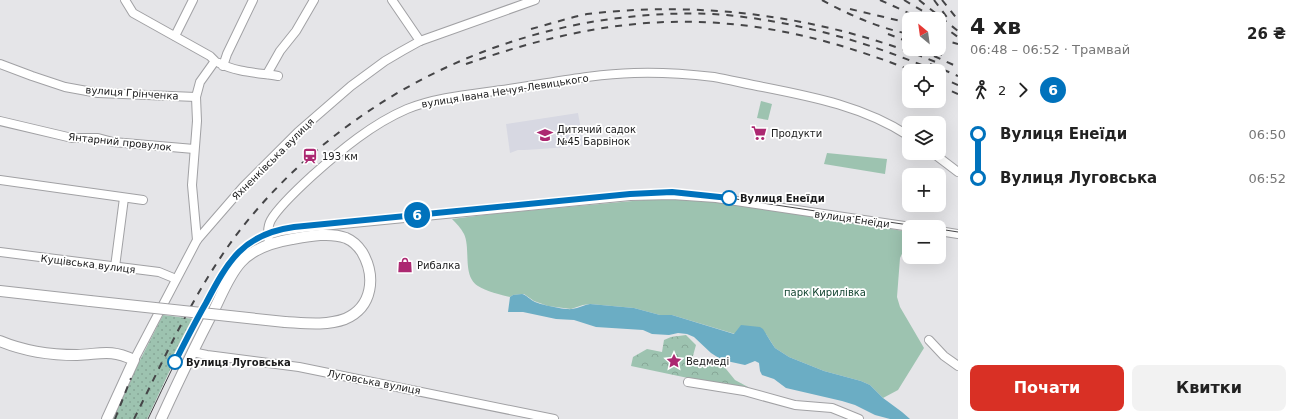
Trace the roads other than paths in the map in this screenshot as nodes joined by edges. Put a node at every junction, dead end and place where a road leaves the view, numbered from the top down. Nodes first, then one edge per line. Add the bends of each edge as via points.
1 (125, 0) edge
2 (193, 0) edge
3 (253, 0) edge
4 (314, 0) edge
5 (392, 0) edge
6 (535, 0) edge
7 (175, 36) junction
8 (420, 41) junction
9 (215, 61) junction
10 (0, 64) edge
11 (223, 66) junction
12 (267, 74) junction
13 (278, 76) dead end
14 (196, 97) junction
15 (0, 121) edge
16 (902, 131) edge
17 (194, 149) junction
18 (942, 160) edge
19 (958, 172) edge
20 (0, 180) edge
21 (124, 198) junction
22 (143, 200) dead end
23 (902, 226) edge
24 (946, 232) edge
25 (958, 234) edge
26 (197, 240) junction
27 (268, 240) junction
28 (0, 252) edge
29 (115, 267) junction
30 (176, 279) junction
31 (0, 291) edge
32 (929, 340) dead end
33 (0, 341) edge
34 (192, 352) junction
35 (134, 360) junction
36 (958, 366) edge
37 (688, 382) dead end
38 (107, 419) edge
39 (161, 419) edge
40 (554, 419) edge
41 (859, 419) edge

1 - 7 street via 133,13
2 - 7 street
3 - 11 street
4 - 12 street
5 - 8 street
6 - 8 street, Яхненківська вулиця
7 - 9 street
8 - 26 street, Яхненківська вулиця via 385,60 298,132 243,187
9 - 11 street
9 - 14 street via 200,82
10 - 14 street, вулиця Грінченка via 65,87 98,93
11 - 12 street
12 - 13 street
14 - 17 street
15 - 17 street, Янтарний провулок via 72,138 98,138 113,142
16 - 27 street, вулиця Івана Нечуя-Левицького via 863,112 809,96 714,77 684,74 634,73 597,76 451,98 407,109 358,138 324,165 271,220
17 - 26 street via 192,185
18 - 19 street
20 - 21 street
21 - 22 street
21 - 29 street
23 - 27 street, вулиця Енеїди via 716,198 665,195 630,196 302,228 282,231
24 - 25 street
26 - 30 street, Яхненківська вулиця
27 - 31 main road, bridge via 334,236 355,243 367,261 371,274 367,297 357,310 346,318 322,323 285,322
27 - 34 main road via 241,262
28 - 29 street, Кущівська вулиця
29 - 30 street, Кущівська вулиця via 159,272
30 - 35 street, Яхненківська вулиця
32 - 36 street
33 - 35 main road via 23,349 43,352 77,355 110,352
34 - 39 main road
34 - 40 street, Луговська вулиця via 299,367
35 - 38 main road, Яхненківська вулиця
37 - 41 street via 744,391 795,405 832,408

